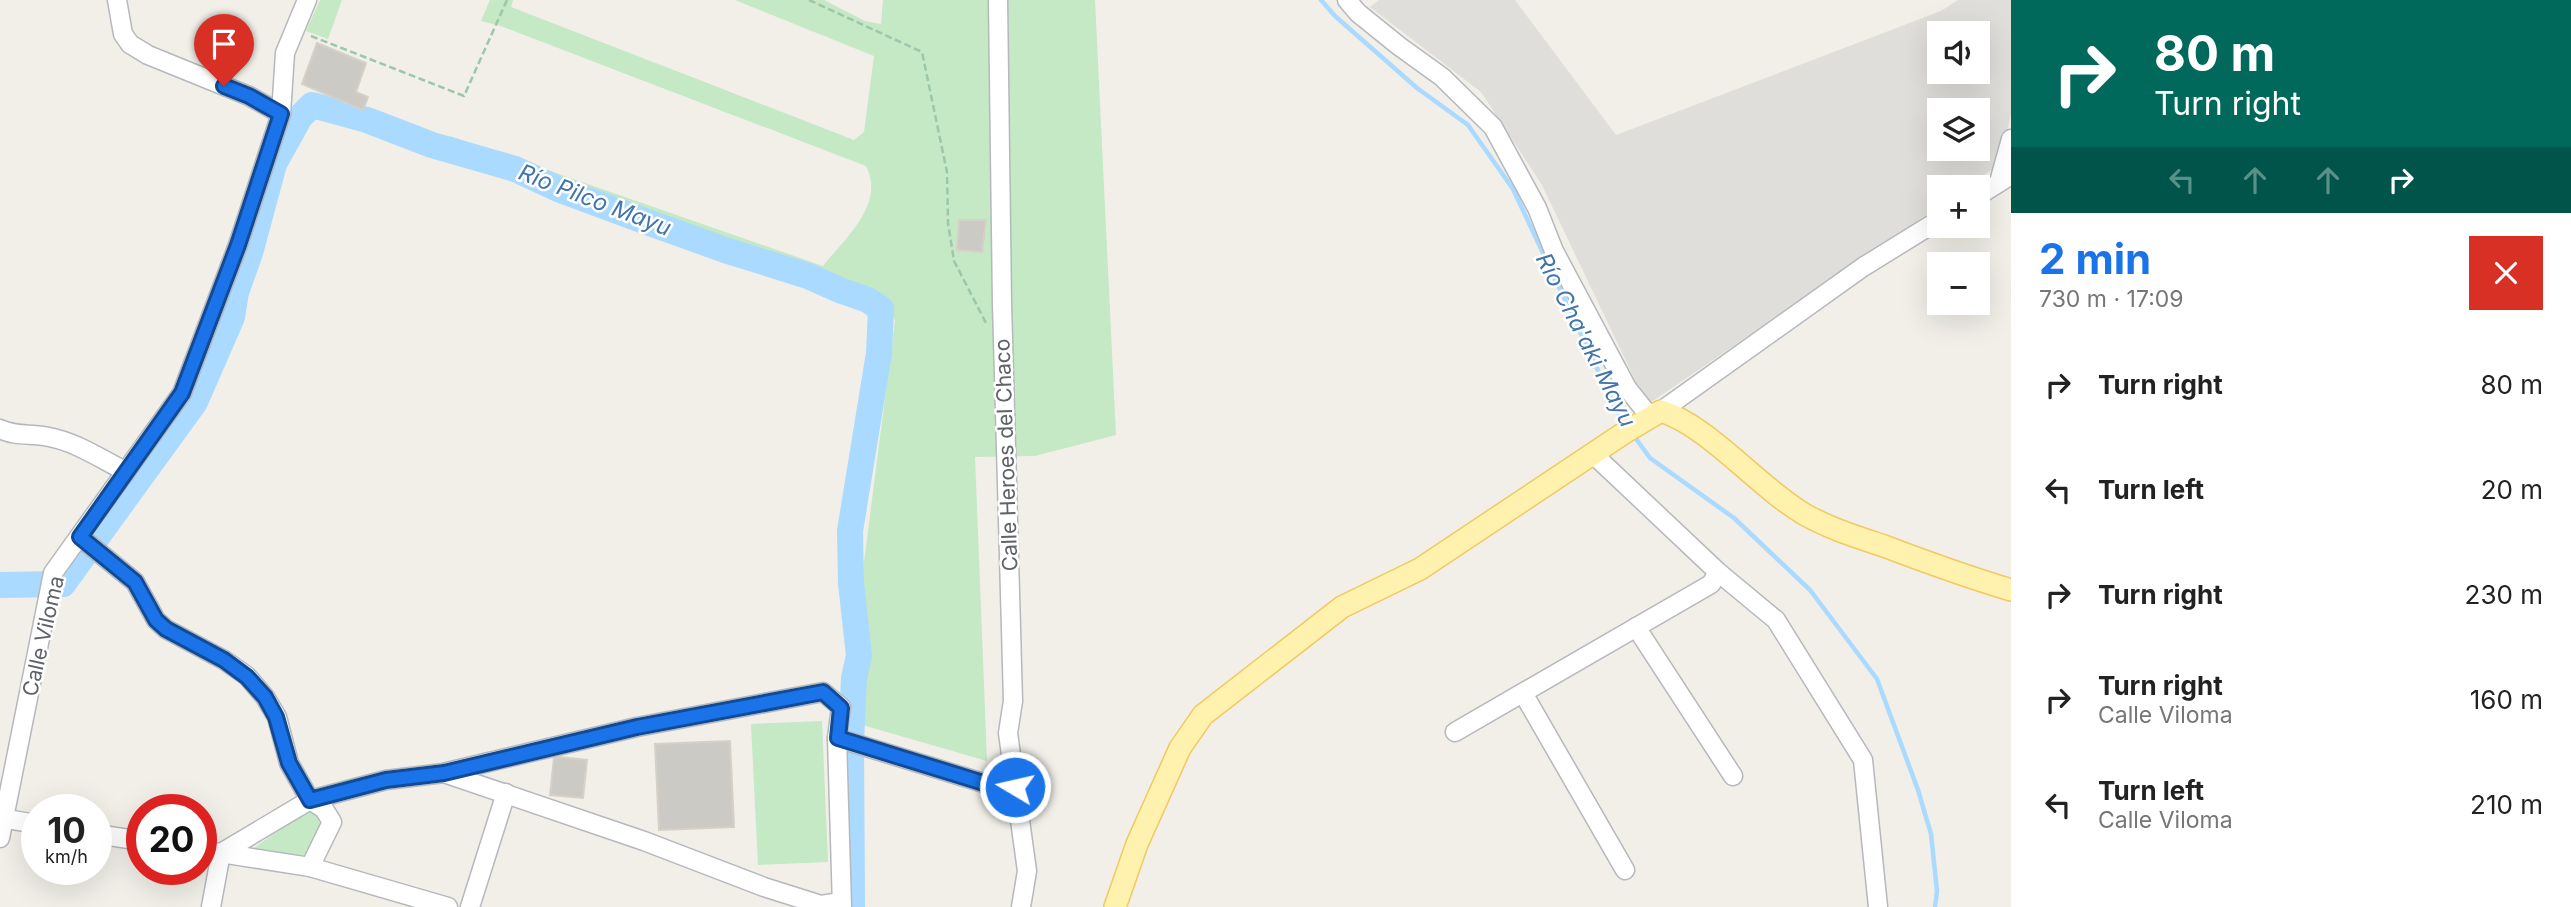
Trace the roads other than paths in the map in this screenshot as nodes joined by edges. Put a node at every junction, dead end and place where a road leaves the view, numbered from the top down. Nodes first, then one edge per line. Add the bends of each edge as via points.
1 (117, 0) edge
2 (307, 0) edge
3 (998, 0) edge
4 (1347, 0) edge
5 (281, 114) junction
6 (2011, 139) edge
7 (2005, 179) edge
8 (1990, 188) edge
9 (1927, 227) edge
10 (1652, 417) junction
11 (0, 429) edge
12 (1593, 454) junction
13 (125, 471) junction
14 (82, 538) junction
15 (1718, 572) junction
16 (2011, 590) edge
17 (1636, 628) junction
18 (1523, 693) junction
19 (1455, 732) dead end
20 (838, 738) junction
21 (444, 773) junction
22 (1733, 776) dead end
23 (1015, 787) junction
24 (506, 793) junction
25 (310, 800) junction
26 (2, 818) edge
27 (21, 821) edge
28 (0, 838) edge
29 (217, 853) edge
30 (220, 853) junction
31 (310, 867) junction
32 (1625, 870) dead end
33 (842, 905) edge
34 (211, 907) edge
35 (448, 907) edge
36 (470, 907) edge
37 (1021, 907) edge
38 (1115, 907) edge
39 (1878, 907) edge

1 - 5 street via 122,34 130,44
2 - 5 street, Calle Viloma via 285,53
3 - 23 street, Calle Heroes del Chaco via 1013,701 1008,733
4 - 10 street via 1378,30 1442,77 1493,127 1627,388
5 - 13 street, Calle Viloma via 182,393
6 - 7 street
7 - 8 street
9 - 10 street via 1863,267
10 - 12 main road
10 - 16 main road via 1679,417 1805,514
11 - 13 street via 48,436
12 - 15 street
12 - 38 main road via 1420,569 1342,607 1203,715 1180,748
13 - 14 street, Calle Viloma
14 - 25 street via 135,582 166,629 224,660 265,697 276,717 289,763
14 - 26 street, Calle Viloma via 53,573
15 - 17 street via 1710,584
15 - 39 street via 1776,621 1863,760
17 - 18 street
17 - 22 street
18 - 19 street
18 - 32 street
20 - 21 street via 841,708 823,692 637,727
20 - 23 street via 990,785
20 - 33 street
21 - 24 street
21 - 25 street via 386,780
23 - 37 street, Calle Heroes del Chaco via 1027,871
24 - 33 street via 764,887 821,905
24 - 36 street
25 - 30 street
25 - 31 street via 324,809 332,822
26 - 27 street
26 - 28 street, Calle Viloma
29 - 30 street
30 - 31 street
30 - 34 street
31 - 35 street

